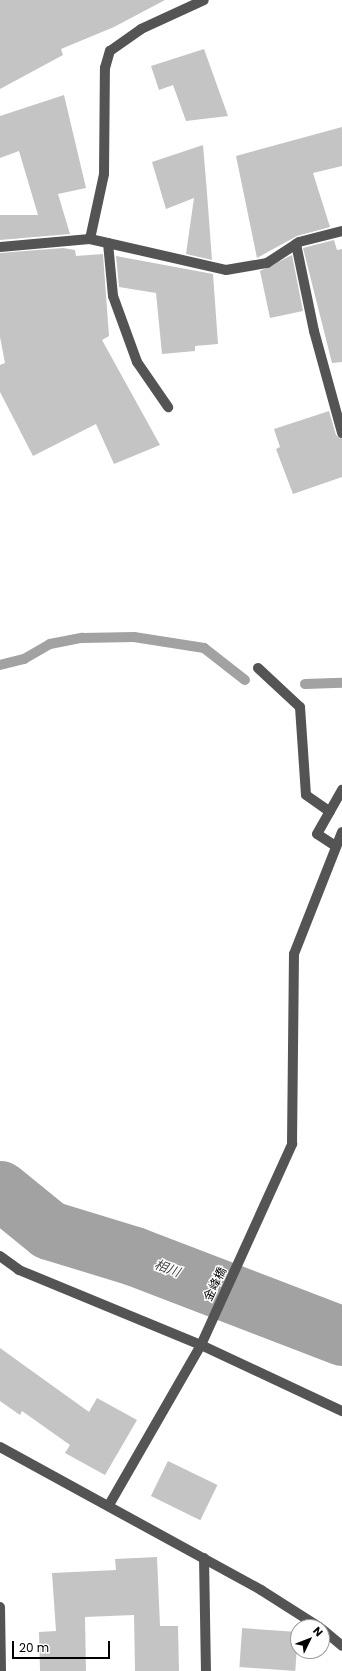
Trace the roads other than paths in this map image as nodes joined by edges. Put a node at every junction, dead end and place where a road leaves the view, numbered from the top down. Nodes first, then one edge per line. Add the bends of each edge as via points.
1 (204, 0) edge
2 (342, 231) edge
3 (90, 239) junction
4 (108, 243) junction
5 (296, 244) junction
6 (0, 247) edge
7 (168, 407) dead end
8 (342, 433) edge
9 (258, 668) dead end
10 (342, 790) edge
11 (330, 812) junction
12 (342, 832) edge
13 (334, 845) junction
14 (0, 1256) edge
15 (201, 1345) junction
16 (342, 1411) edge
17 (0, 1447) edge
18 (109, 1505) junction
19 (204, 1558) junction
20 (0, 1607) edge
21 (306, 1619) edge
22 (330, 1636) edge
23 (342, 1646) edge
24 (1, 1671) edge
25 (206, 1671) edge

1 - 3 street via 141,29 110,51 105,68 104,174
2 - 5 street
3 - 4 street
3 - 6 street
4 - 5 street via 226,270 267,263
4 - 7 street via 114,296 134,355
5 - 8 street via 314,331
9 - 11 street via 300,706 306,795
10 - 11 street
11 - 13 street via 317,834
12 - 13 street, 金峰橋
13 - 15 street, 金峰橋 via 294,954 292,1144
14 - 15 street via 19,1270
15 - 16 street
15 - 18 street, 金峰橋
17 - 18 street
18 - 19 street
19 - 21 street
19 - 25 street
20 - 24 street
22 - 23 street

